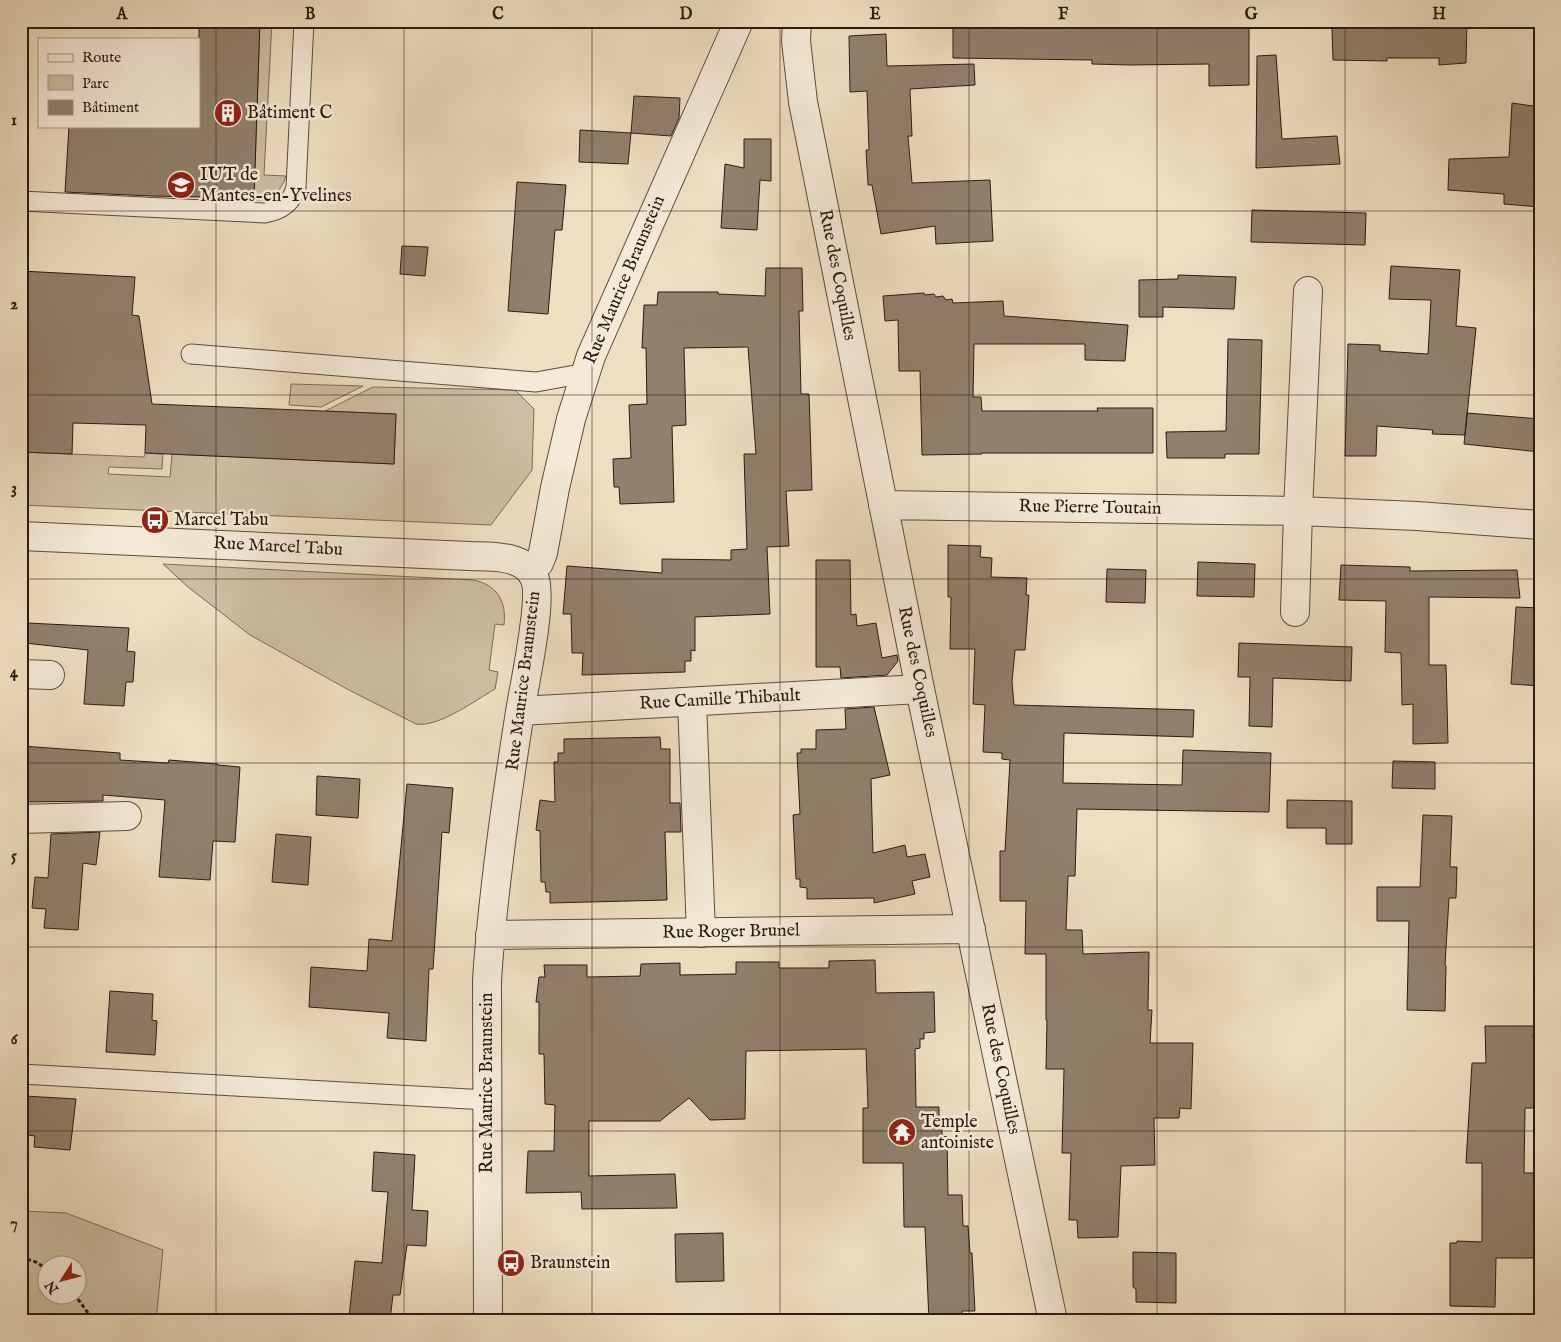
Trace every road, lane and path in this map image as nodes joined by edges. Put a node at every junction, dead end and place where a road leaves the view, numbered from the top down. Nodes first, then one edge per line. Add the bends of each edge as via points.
1 (304, 21) edge
2 (739, 21) edge
3 (797, 21) edge
4 (21, 201) edge
5 (1308, 291) dead end
6 (191, 354) dead end
7 (586, 373) junction
8 (883, 505) junction
9 (1298, 511) junction
10 (1540, 525) edge
11 (21, 536) edge
12 (531, 571) junction
13 (1295, 612) dead end
14 (21, 674) edge
15 (50, 675) dead end
16 (920, 689) junction
17 (692, 702) junction
18 (520, 711) junction
19 (127, 816) dead end
20 (21, 819) edge
21 (971, 929) junction
22 (701, 933) junction
23 (490, 935) junction
24 (21, 1074) edge
25 (487, 1100) junction
26 (21, 1257) edge
27 (38, 1263) edge
28 (81, 1304) edge
29 (94, 1321) edge
30 (488, 1321) edge
31 (1053, 1321) edge

1 - 4 lane via 296,187 294,195 282,208 265,214
2 - 7 street, Rue Maurice Braunstein
3 - 8 street, Rue des Coquilles via 796,42 803,102
5 - 9 street
6 - 7 lane via 536,382
7 - 12 street, Rue Maurice Braunstein via 571,419 544,553
8 - 9 street, Rue Pierre Toutain
8 - 16 street, Rue des Coquilles
9 - 10 street, Rue Pierre Toutain
9 - 13 street
11 - 12 street, Rue Marcel Tabu via 478,556 505,558
12 - 18 street, Rue Maurice Braunstein via 536,579 538,601
14 - 15 street
16 - 17 street, Rue Camille Thibault
16 - 21 street, Rue des Coquilles
17 - 18 street, Rue Camille Thibault
17 - 22 street
18 - 23 street, Rue Maurice Braunstein
19 - 20 street
21 - 22 street, Rue Roger Brunel
21 - 31 street, Rue des Coquilles
22 - 23 street, Rue Roger Brunel
23 - 25 street, Rue Maurice Braunstein
24 - 25 lane
25 - 30 street, Rue Maurice Braunstein
26 - 27 path
28 - 29 path

